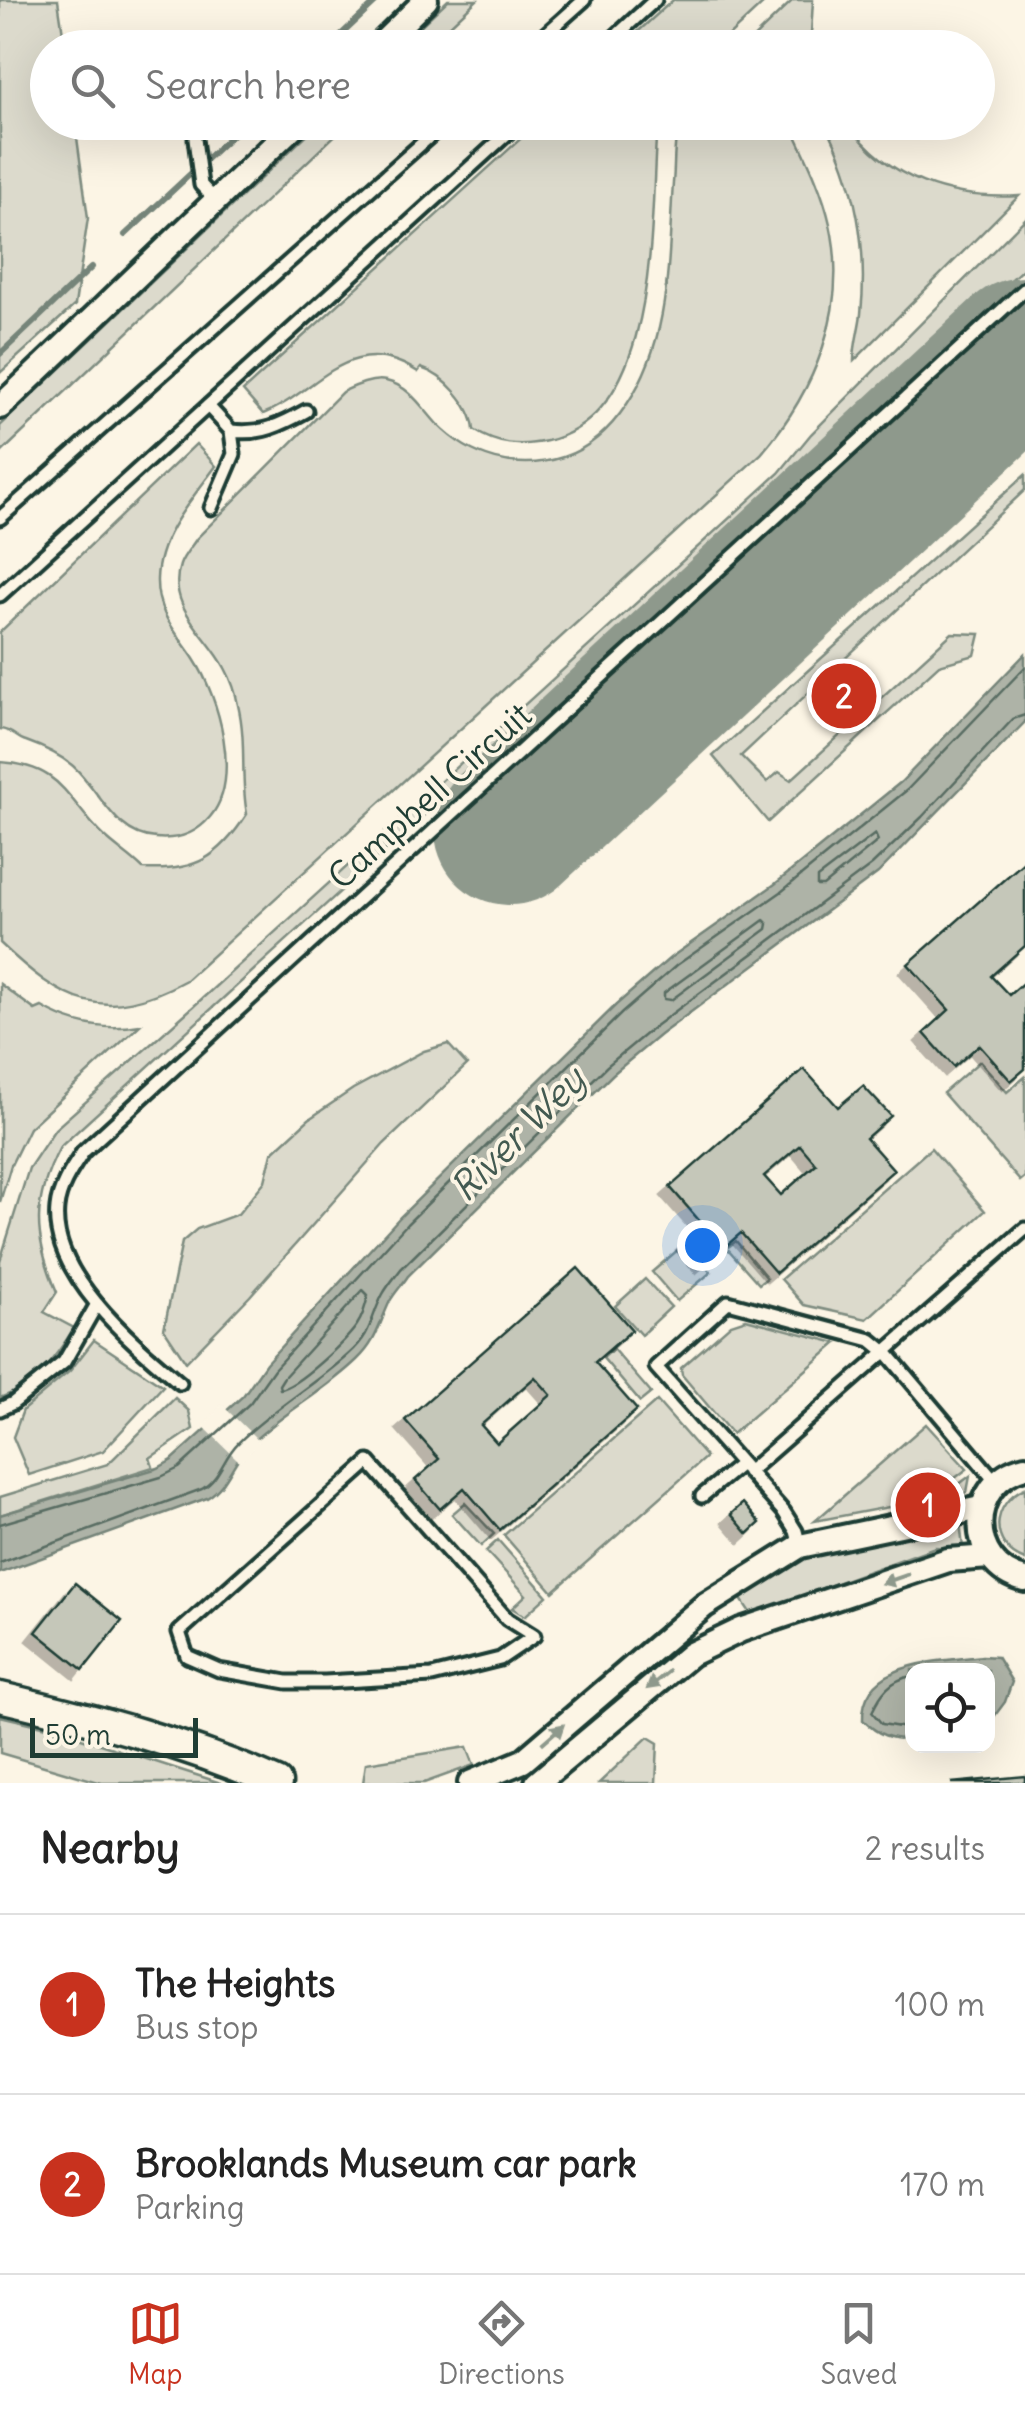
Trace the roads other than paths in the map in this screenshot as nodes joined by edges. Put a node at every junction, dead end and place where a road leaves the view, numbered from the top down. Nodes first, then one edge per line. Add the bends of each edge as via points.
1 (426, 0) edge
2 (584, 0) edge
3 (655, 0) edge
4 (395, 30) edge
5 (550, 30) edge
6 (622, 30) edge
7 (195, 140) edge
8 (275, 140) edge
9 (426, 140) edge
10 (500, 140) edge
11 (208, 193) junction
12 (1025, 289) edge
13 (208, 406) junction
14 (0, 407) edge
15 (306, 411) dead end
16 (231, 431) junction
17 (211, 508) dead end
18 (0, 518) edge
19 (0, 595) edge
20 (1025, 1229) edge
21 (97, 1304) junction
22 (887, 1353) junction
23 (180, 1383) dead end
24 (0, 1409) edge
25 (1025, 1466) edge
26 (744, 1468) junction
27 (996, 1482) junction
28 (702, 1496) dead end
29 (980, 1508) junction
30 (800, 1546) junction
31 (990, 1558) junction
32 (1025, 1580) edge
33 (725, 1593) junction
34 (741, 1630) junction
35 (534, 1636) joint
36 (0, 1697) edge
37 (277, 1783) edge
38 (470, 1783) edge
39 (537, 1783) edge

1 - 4 street
2 - 5 lane
3 - 6 lane
7 - 11 lane
8 - 11 street
9 - 18 lane
10 - 13 lane
11 - 14 street
12 - 21 lane, Campbell Circuit via 83,1152 56,1209 71,1270
13 - 16 lane
13 - 19 lane
15 - 16 lane via 278,427
16 - 17 lane via 234,454
20 - 22 lane
21 - 23 lane, Campbell Circuit
21 - 24 lane via 64,1362
22 - 26 lane
22 - 26 lane via 870,1340 728,1302 656,1367
22 - 27 lane
25 - 27 street
26 - 28 lane
26 - 30 lane via 784,1512
27 - 29 street
29 - 30 street
29 - 31 street via 978,1525
30 - 33 street
31 - 32 street
31 -> 34 street via 948,1560
33 - 34 street
38 -> 33 street via 522,1761
34 -> 39 street via 691,1654
35 - 35 lane via 500,1658 432,1676 287,1682 220,1670 187,1656 179,1632 369,1462 506,1619
36 - 37 street via 166,1742

